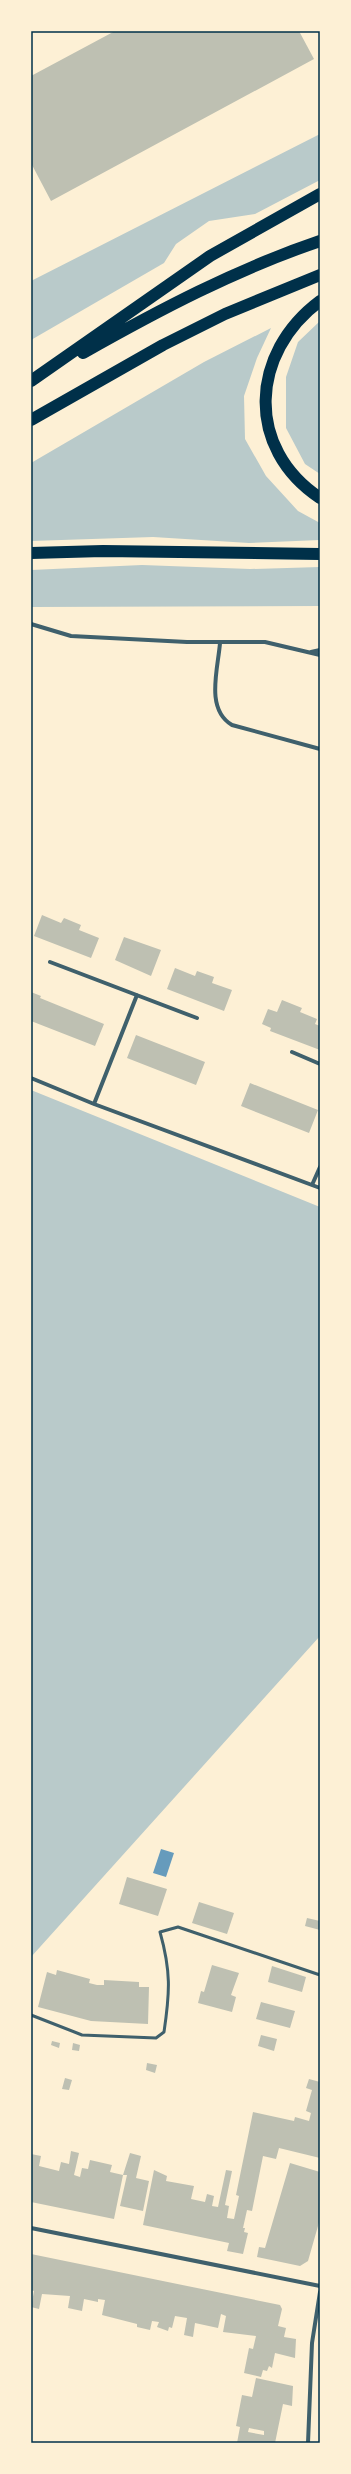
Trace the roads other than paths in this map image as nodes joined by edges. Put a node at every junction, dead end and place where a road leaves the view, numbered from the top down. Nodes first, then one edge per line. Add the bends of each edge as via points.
1 (320, 194) edge
2 (320, 241) edge
3 (320, 275) edge
4 (320, 301) edge
5 (31, 382) edge
6 (31, 420) edge
7 (320, 498) edge
8 (31, 553) edge
9 (320, 554) edge
10 (31, 624) edge
11 (220, 643) junction
12 (320, 650) edge
13 (309, 652) junction
14 (320, 655) edge
15 (320, 749) edge
16 (50, 962) dead end
17 (137, 995) junction
18 (197, 1018) dead end
19 (292, 1052) dead end
20 (320, 1064) edge
21 (31, 1078) edge
22 (94, 1104) junction
23 (320, 1167) edge
24 (312, 1185) junction
25 (320, 1188) edge
26 (320, 1975) edge
27 (31, 2015) edge
28 (31, 2228) edge
29 (320, 2286) edge
30 (320, 2292) edge
31 (308, 2443) edge

1 - 5 highway via 210,256
2 - 5 highway via 268,260 169,306
3 - 6 highway via 225,314 170,341
4 - 7 highway via 301,316 282,339 271,365 265,402 272,439 284,464 302,485
8 - 9 highway via 104,551
10 - 11 street via 71,636
11 - 13 street via 265,642
11 - 15 street via 215,698 217,708 226,721
12 - 13 street
13 - 14 street
16 - 17 street
17 - 18 street
17 - 22 street
19 - 20 street
21 - 22 street
22 - 24 street
23 - 24 street
24 - 25 street
26 - 27 lane via 178,1927 160,1932 168,1960 170,1990 164,2032 156,2038 82,2035
28 - 29 street
30 - 31 street via 312,2343

